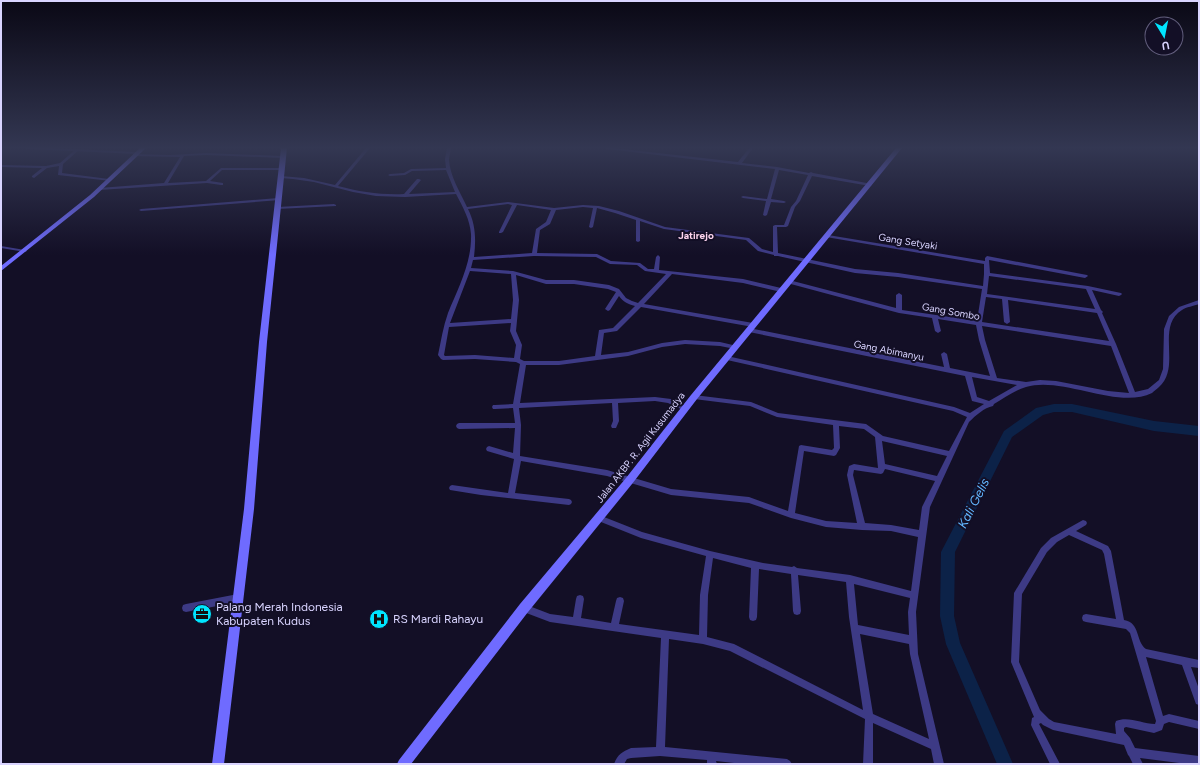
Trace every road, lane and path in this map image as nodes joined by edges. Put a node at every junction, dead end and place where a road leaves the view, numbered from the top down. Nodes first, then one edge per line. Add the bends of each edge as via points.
1 (105, 184) edge
2 (183, 184) edge
3 (280, 184) edge
4 (328, 184) edge
5 (338, 184) edge
6 (416, 184) edge
7 (453, 184) edge
8 (773, 184) edge
9 (806, 184) edge
10 (864, 184) edge
11 (165, 185) joint
12 (870, 185) joint
13 (336, 186) junction
14 (99, 189) junction
15 (456, 193) junction
16 (406, 196) junction
17 (743, 197) dead end
18 (768, 200) junction
19 (784, 202) dead end
20 (278, 203) junction
21 (515, 204) junction
22 (334, 205) dead end
23 (595, 207) junction
24 (466, 208) junction
25 (554, 209) junction
26 (141, 210) dead end
27 (765, 215) dead end
28 (638, 220) junction
29 (591, 227) dead end
30 (501, 232) dead end
31 (828, 236) junction
32 (638, 241) dead end
33 (1, 247) edge
34 (25, 251) junction
35 (534, 254) junction
36 (776, 255) junction
37 (658, 258) dead end
38 (471, 259) junction
39 (806, 261) junction
40 (986, 263) junction
41 (1, 269) edge
42 (468, 269) junction
43 (656, 271) junction
44 (514, 273) junction
45 (670, 273) junction
46 (987, 274) junction
47 (1085, 276) dead end
48 (789, 282) junction
49 (985, 288) junction
50 (1088, 288) junction
51 (781, 290) junction
52 (619, 292) junction
53 (1119, 294) dead end
54 (899, 295) dead end
55 (984, 295) junction
56 (1005, 298) junction
57 (1199, 302) edge
58 (639, 304) junction
59 (608, 309) dead end
60 (900, 311) junction
61 (1100, 312) junction
62 (935, 317) junction
63 (514, 321) junction
64 (1007, 322) dead end
65 (447, 325) junction
66 (980, 325) junction
67 (751, 327) junction
68 (938, 331) dead end
69 (1113, 344) junction
70 (735, 347) junction
71 (944, 354) dead end
72 (598, 357) junction
73 (727, 358) junction
74 (520, 362) junction
75 (947, 370) junction
76 (968, 374) junction
77 (994, 379) junction
78 (1026, 384) junction
79 (1133, 395) junction
80 (694, 397) junction
81 (615, 401) junction
82 (991, 404) junction
83 (495, 407) dead end
84 (516, 407) junction
85 (685, 409) junction
86 (970, 416) junction
87 (836, 424) junction
88 (518, 425) junction
89 (460, 426) dead end
90 (614, 426) dead end
91 (878, 437) junction
92 (489, 449) dead end
93 (950, 454) junction
94 (518, 458) junction
95 (882, 466) junction
96 (938, 478) junction
97 (629, 481) junction
98 (452, 488) dead end
99 (511, 495) junction
100 (569, 502) dead end
101 (791, 515) junction
102 (599, 518) junction
103 (1083, 523) dead end
104 (862, 527) junction
105 (1069, 531) junction
106 (921, 534) junction
107 (710, 554) junction
108 (755, 565) junction
109 (794, 570) junction
110 (850, 579) junction
111 (913, 595) junction
112 (238, 598) junction
113 (580, 599) dead end
114 (620, 601) dead end
115 (186, 608) dead end
116 (524, 608) junction
117 (797, 611) dead end
118 (754, 617) dead end
119 (1086, 618) dead end
120 (576, 622) junction
121 (1122, 624) junction
122 (614, 627) junction
123 (856, 629) junction
124 (665, 636) junction
125 (703, 640) junction
126 (912, 640) junction
127 (1139, 649) junction
128 (1185, 661) junction
129 (1199, 664) edge
130 (1199, 701) edge
131 (869, 717) junction
132 (1041, 718) junction
133 (1160, 721) junction
134 (1199, 725) edge
135 (1127, 741) junction
136 (935, 746) junction
137 (660, 751) junction
138 (1131, 752) junction
139 (712, 760) edge
140 (1199, 761) edge
141 (218, 764) edge
142 (403, 764) edge
143 (619, 764) edge
144 (787, 764) edge
145 (868, 764) edge
146 (939, 764) edge
147 (1055, 764) edge
148 (1138, 764) edge

1 - 14 main road
2 - 11 street
3 - 20 main road
4 - 13 street
5 - 13 street
6 - 16 street
7 - 15 street
8 - 18 street
9 - 36 street via 786,226 775,226
10 - 12 street
11 - 14 street
12 - 31 main road, Jalan AKBP. R. Agil Kusumadya
13 - 16 street via 376,195
14 - 34 main road
15 - 16 street
15 - 24 street
17 - 18 street
18 - 19 street
18 - 27 street
20 - 22 street
20 - 26 street
20 - 112 main road
21 - 24 street
21 - 25 street
21 - 30 street
23 - 25 street
23 - 28 street
23 - 29 street
24 - 38 street via 473,229
25 - 35 street via 548,224 538,229
28 - 32 street
28 - 36 street via 670,230 747,239 760,250
31 - 39 main road, Jalan AKBP. R. Agil Kusumadya
31 - 40 street, Gang Setyaki
33 - 34 street
34 - 41 main road
35 - 38 street
35 - 43 street via 597,256 607,261 634,264
36 - 39 street
37 - 43 street
38 - 42 street
39 - 48 main road, Jalan AKBP. R. Agil Kusumadya
39 - 49 street via 860,272
40 - 46 street
40 - 47 street, Gang Setyaki via 987,258
42 - 44 street, Gang Abimanyu
42 - 65 street
43 - 45 street
44 - 52 street, Gang Abimanyu via 542,281 574,282
44 - 63 street
45 - 51 street via 743,281
45 - 58 street
46 - 49 street
46 - 50 street
48 - 51 main road, Jalan AKBP. R. Agil Kusumadya
48 - 60 street, Gang Sombo
49 - 55 street
50 - 53 street
50 - 61 street
51 - 67 main road, Jalan AKBP. R. Agil Kusumadya
52 - 58 street, Gang Abimanyu via 627,301
52 - 59 street
54 - 60 street
55 - 56 street
55 - 66 street
56 - 61 street
56 - 64 street
57 - 79 street via 1179,308 1168,321 1167,366 1162,382 1150,391
58 - 67 street, Gang Abimanyu
58 - 72 street via 615,330 601,331
60 - 62 street, Gang Sombo
61 - 69 street
62 - 66 street, Gang Sombo
62 - 68 street
63 - 65 street
63 - 74 street via 513,331 519,345
65 - 74 street via 443,358 470,357
66 - 69 street, Gang Sombo
66 - 77 street
67 - 70 main road, Jalan AKBP. R. Agil Kusumadya
67 - 75 street, Gang Abimanyu
69 - 79 street
70 - 72 street via 685,342 628,354
70 - 73 main road, Jalan AKBP. R. Agil Kusumadya
71 - 75 street
72 - 74 street via 551,363
73 - 80 main road, Jalan AKBP. R. Agil Kusumadya
73 - 86 street via 954,409
74 - 84 street
75 - 76 street, Gang Abimanyu
76 - 77 street, Gang Abimanyu
76 - 82 street via 974,399
77 - 78 street, Gang Abimanyu
78 - 79 street, Gang Abimanyu via 1056,384
78 - 82 street
80 - 85 main road, Jalan AKBP. R. Agil Kusumadya
80 - 87 street via 751,404 772,413
81 - 84 street
81 - 85 street via 655,398 669,401
81 - 90 street
82 - 86 street
83 - 84 street
84 - 88 street
85 - 97 main road, Jalan AKBP. R. Agil Kusumadya
86 - 93 street
87 - 91 street via 866,427
87 - 101 street via 837,448 834,453 801,448
88 - 89 street
88 - 94 street
91 - 93 street
91 - 95 street
92 - 94 street
93 - 96 street
94 - 97 street via 607,473
94 - 99 street
95 - 96 street
95 - 104 street via 881,471 851,468 850,475
96 - 106 street via 926,507
97 - 101 street via 672,492 749,500
97 - 102 main road, Jalan AKBP. R. Agil Kusumadya
98 - 99 street
99 - 100 street
101 - 104 street via 826,524
102 - 107 street via 641,535
102 - 116 main road, Jalan AKBP. R. Agil Kusumadya
103 - 105 street
104 - 106 street via 891,528
105 - 121 street via 1105,548 1108,553
105 - 132 street via 1044,550 1018,593 1016,662 1033,706
106 - 111 street
107 - 108 street
107 - 125 street via 704,595
108 - 109 street
108 - 118 street
109 - 110 street
109 - 117 street
110 - 111 street
110 - 123 street
111 - 126 street
112 - 115 street
112 - 141 main road
113 - 120 street
114 - 122 street
116 - 120 street via 550,618
116 - 142 main road, Jalan AKBP. R. Agil Kusumadya
119 - 121 street
120 - 122 street
121 - 127 street via 1132,629
122 - 124 street
123 - 126 street
123 - 131 street
124 - 125 street
124 - 137 street
125 - 131 street via 731,647
126 - 136 street
127 - 128 street via 1144,653
127 - 133 street
128 - 129 street
128 - 130 street
131 - 136 street
131 - 145 street
132 - 135 street via 1053,726
132 - 147 street via 1035,721 1035,725
133 - 134 street via 1169,718
133 - 135 street via 1159,727 1154,729 1119,724 1120,733
135 - 138 street
136 - 146 street
137 - 139 street
137 - 143 street via 631,753 624,756
138 - 140 street
138 - 148 street
139 - 144 street

